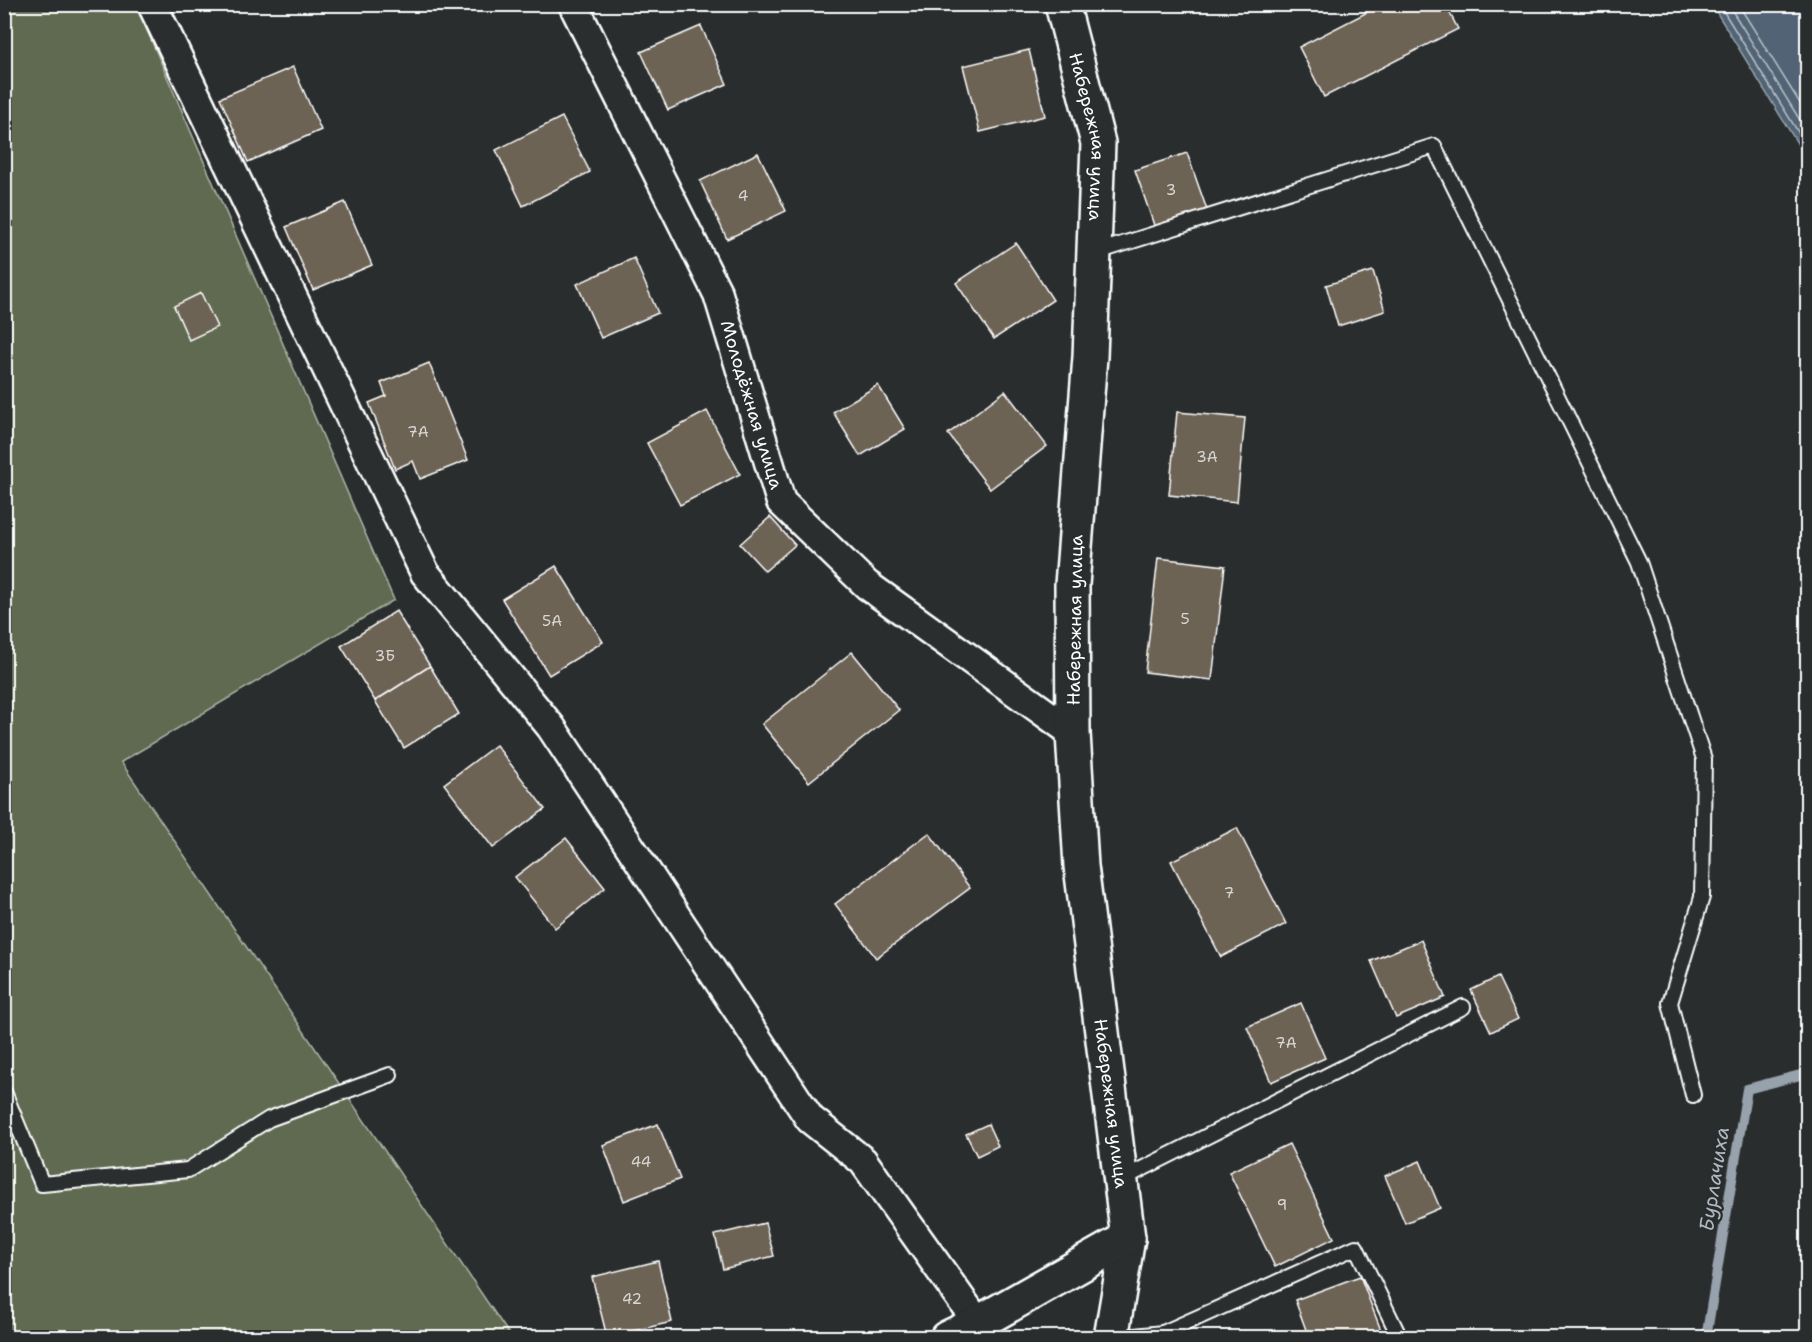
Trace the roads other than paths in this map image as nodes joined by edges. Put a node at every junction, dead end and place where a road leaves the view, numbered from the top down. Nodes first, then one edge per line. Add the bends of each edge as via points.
1 (152, 4) edge
2 (573, 4) edge
3 (1062, 4) edge
4 (1094, 253) junction
5 (1073, 733) junction
6 (1463, 1007) dead end
7 (390, 1075) dead end
8 (4, 1092) edge
9 (1693, 1095) dead end
10 (1122, 1179) junction
11 (1128, 1238) junction
12 (978, 1323) junction
13 (1165, 1335) edge
14 (947, 1338) edge
15 (1113, 1338) edge
16 (1400, 1338) edge

1 - 12 street via 425,573 551,727 810,1119 863,1161
2 - 5 street, Молодёжная улица via 718,294 781,502 867,585
3 - 4 street, Набережная улица via 1098,143
4 - 5 street, Набережная улица via 1072,585
4 - 9 lane via 1434,146 1639,562 1704,759 1702,897 1670,1004
5 - 10 street, Набережная улица via 1081,866
6 - 10 lane
7 - 8 lane via 269,1119 188,1170 42,1184
10 - 11 street, Набережная улица
11 - 12 street
11 - 15 street, Набережная улица
12 - 14 street
13 - 15 lane
13 - 16 lane via 1356,1247

